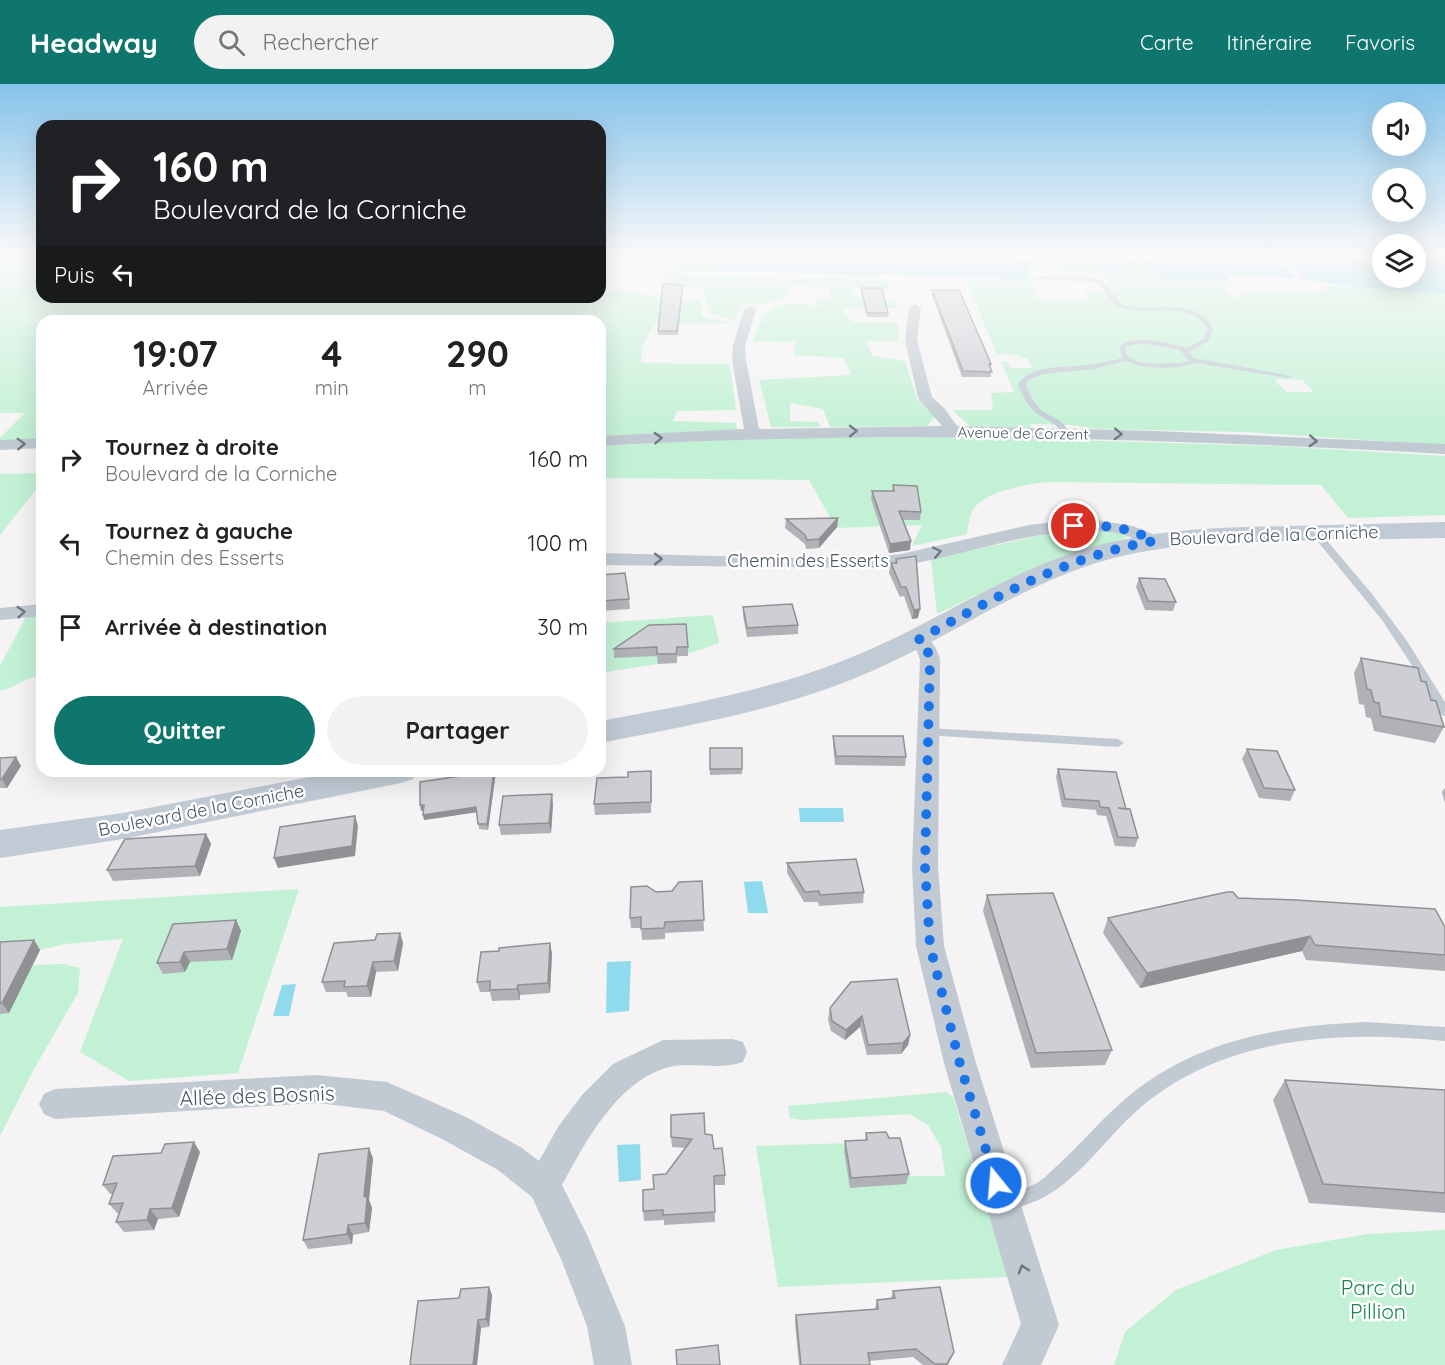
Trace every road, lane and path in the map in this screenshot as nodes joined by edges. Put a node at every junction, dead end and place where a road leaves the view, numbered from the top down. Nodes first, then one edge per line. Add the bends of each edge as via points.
1 (749, 314) edge
2 (914, 314) edge
3 (1192, 314) edge
4 (1186, 351) junction
5 (1127, 359) junction
6 (1193, 360) junction
7 (1288, 376) dead end
8 (953, 432) junction
9 (752, 433) junction
10 (1065, 433) junction
11 (606, 441) edge
12 (36, 443) edge
13 (0, 445) edge
14 (1445, 448) edge
15 (1445, 530) edge
16 (1315, 532) junction
17 (1154, 541) junction
18 (606, 559) edge
19 (36, 611) edge
20 (0, 614) edge
21 (918, 640) junction
22 (1445, 712) edge
23 (606, 731) edge
24 (927, 732) junction
25 (1118, 743) dead end
26 (371, 777) edge
27 (0, 844) edge
28 (1445, 1034) edge
29 (732, 1052) dead end
30 (55, 1104) dead end
31 (544, 1185) junction
32 (1003, 1203) junction
33 (613, 1365) edge
34 (1021, 1365) edge

1 - 9 street via 739,345 739,360
2 - 8 street via 911,340 925,398 952,426
3 - 4 lane via 1210,329 1207,340
4 - 5 lane via 1169,344 1133,343 1122,347
4 - 6 lane
5 - 6 lane via 1184,365
5 - 10 lane via 1040,372 1025,378 1022,384 1031,406 1061,424
6 - 7 lane
9 -> 8 street, Avenue de Corzent
8 - 10 street, Avenue de Corzent
11 -> 9 street, Avenue de Corzent
10 -> 14 street, Avenue de Corzent
13 -> 12 street
15 - 16 street, Boulevard de la Corniche
16 - 17 street, Boulevard de la Corniche via 1221,534
16 - 22 lane via 1401,639
18 -> 17 street, Chemin des Esserts via 780,563 898,560 1029,532 1084,525 1123,527
17 - 21 street, Boulevard de la Corniche via 1058,567
20 -> 19 street
21 - 23 street, Boulevard de la Corniche via 785,693
21 - 24 street via 927,649 930,660
24 - 25 lane
24 - 32 street via 925,866 930,946 960,1064
26 - 27 street, Boulevard de la Corniche via 123,826
28 - 32 lane via 1417,1030 1330,1030 1268,1037 1208,1058 1173,1074 1136,1100 1041,1192
29 - 31 street via 663,1054 624,1074 593,1105
30 - 31 street, Allée des Bosnis via 317,1089 387,1098 510,1159
31 - 33 street, Allée des Bosnis via 606,1326
34 -> 32 street via 1040,1325

